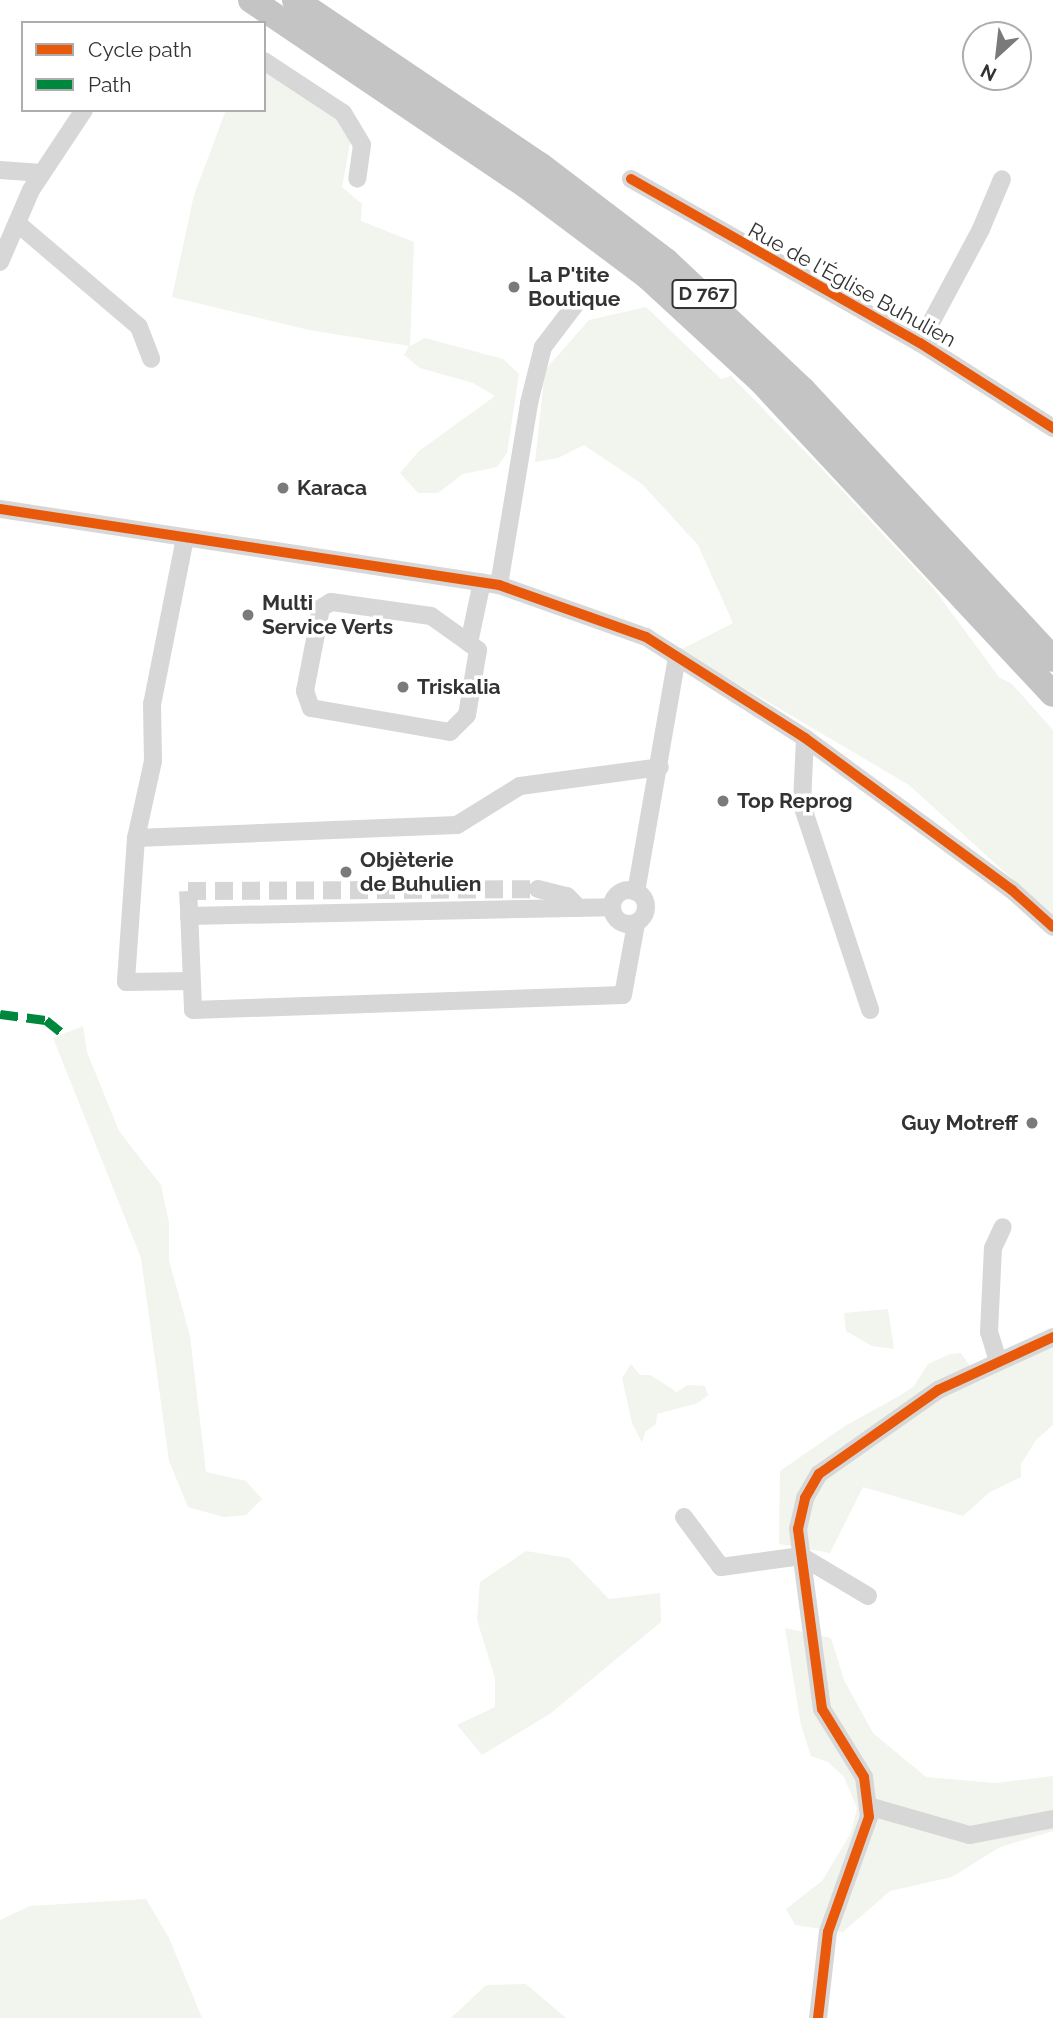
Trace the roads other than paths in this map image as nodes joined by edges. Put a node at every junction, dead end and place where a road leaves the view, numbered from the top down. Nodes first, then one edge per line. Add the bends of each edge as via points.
1 (251, 0) edge
2 (295, 0) edge
3 (266, 62) edge
4 (83, 112) edge
5 (0, 170) edge
6 (42, 173) junction
7 (357, 179) dead end
8 (631, 179) dead end
9 (1002, 179) dead end
10 (17, 223) junction
11 (0, 262) edge
12 (578, 301) dead end
13 (920, 343) junction
14 (151, 359) dead end
15 (1053, 428) edge
16 (0, 509) edge
17 (185, 538) junction
18 (491, 583) junction
19 (468, 643) junction
20 (677, 657) junction
21 (1053, 659) edge
22 (1052, 693) edge
23 (806, 737) junction
24 (660, 767) junction
25 (136, 838) junction
26 (538, 889) tunnel mouth
27 (636, 892) junction
28 (611, 907) junction
29 (579, 908) junction
30 (636, 923) junction
31 (1053, 927) edge
32 (191, 981) junction
33 (870, 1010) dead end
34 (1003, 1227) dead end
35 (1053, 1337) edge
36 (998, 1361) junction
37 (684, 1517) dead end
38 (801, 1556) junction
39 (868, 1596) dead end
40 (868, 1806) junction
41 (1053, 1819) edge
42 (818, 2018) edge

1 - 22 highway, D 767 via 527,186 648,277 760,380
2 - 21 highway, D 767 via 540,165 676,269 803,390
3 - 7 street via 343,113 362,145
4 - 6 street
5 - 6 street
6 - 10 street
8 - 13 street, Rue de l'Église Buhulien
9 - 13 street via 981,229
10 - 11 street
10 - 14 street via 139,327
12 - 18 street via 542,346
13 - 15 street, Rue de l'Église Buhulien
16 - 17 street
17 - 18 street
17 - 25 street via 152,704 153,761
18 - 19 street
18 - 20 street via 646,637
19 - 19 street via 478,650 467,715 450,732 311,708 305,691 321,608 331,602 432,616
20 - 23 street
20 - 24 street
23 - 31 street via 1012,890
23 - 33 street via 802,805
24 - 25 street via 520,786 457,825
24 - 27 street
25 - 32 street via 126,982
26 - 29 street via 567,896
27 - 28 street via 622,891
27 - 30 street via 646,911
28 - 29 street
28 - 30 street via 619,922
29 - 32 street via 189,913
30 - 32 street via 623,995 193,1010
34 - 36 street via 993,1248 989,1332
35 - 36 street
36 - 38 street via 938,1391 819,1474 800,1518
37 - 38 street via 721,1567
38 - 39 street
38 - 40 street via 822,1709 864,1777
40 - 41 street via 971,1835
40 - 42 street via 869,1817 828,1932

